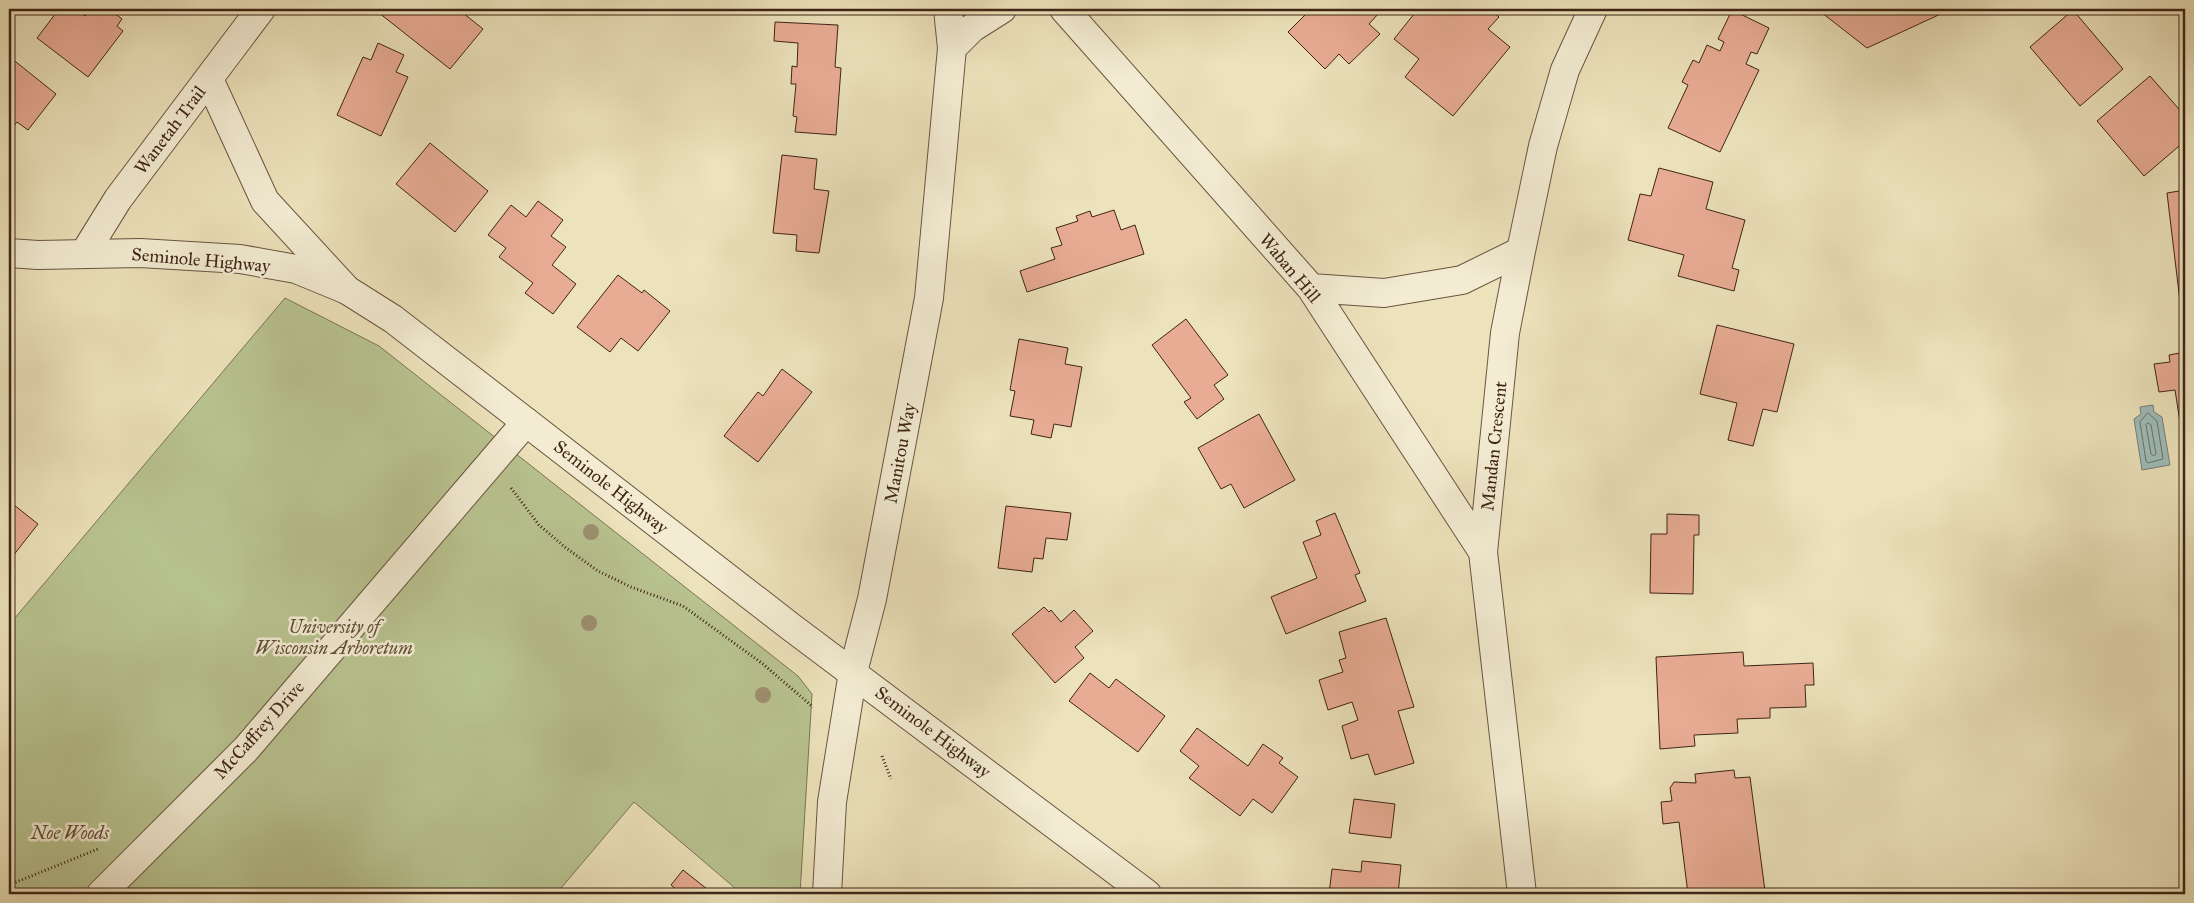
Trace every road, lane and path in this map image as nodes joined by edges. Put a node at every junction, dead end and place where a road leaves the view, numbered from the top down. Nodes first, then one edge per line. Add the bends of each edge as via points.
1 (260, 9) edge
2 (948, 9) edge
3 (1002, 9) edge
4 (1064, 9) edge
5 (1593, 9) edge
6 (952, 48) junction
7 (209, 79) junction
8 (1520, 251) junction
9 (9, 253) edge
10 (84, 254) junction
11 (1311, 288) junction
12 (347, 290) junction
13 (526, 422) junction
14 (505, 483) dead end
15 (1484, 552) junction
16 (854, 672) junction
17 (814, 708) dead end
18 (882, 756) dead end
19 (891, 779) dead end
20 (99, 849) dead end
21 (9, 885) edge
22 (101, 894) edge
23 (827, 894) edge
24 (1147, 894) edge
25 (1522, 894) edge

1 - 7 street, Wanetah Trail
2 - 6 street, Manitou Way
3 - 6 street via 972,28
4 - 11 street, Waban Hill
5 - 8 street, Mandan Crescent via 1563,80 1543,146
6 - 16 street, Manitou Way via 930,298 872,599
7 - 10 street, Wanetah Trail via 118,199
7 - 12 street via 265,201
8 - 11 street via 1462,280 1384,293
8 - 15 street, Mandan Crescent via 1505,333
9 - 10 street, Seminole Highway
10 - 12 street, Seminole Highway via 140,252 240,259 296,269
11 - 15 street, Waban Hill
12 - 13 street, Seminole Highway via 393,319
13 - 16 street, Seminole Highway
13 - 22 street, McCaffrey Drive via 246,749
14 - 17 path via 517,493 539,525 566,548 598,571 684,606 763,664
15 - 25 street, Mandan Crescent
16 - 23 street, Manitou Way via 832,802
16 - 24 street, Seminole Highway
18 - 19 path
20 - 21 path

